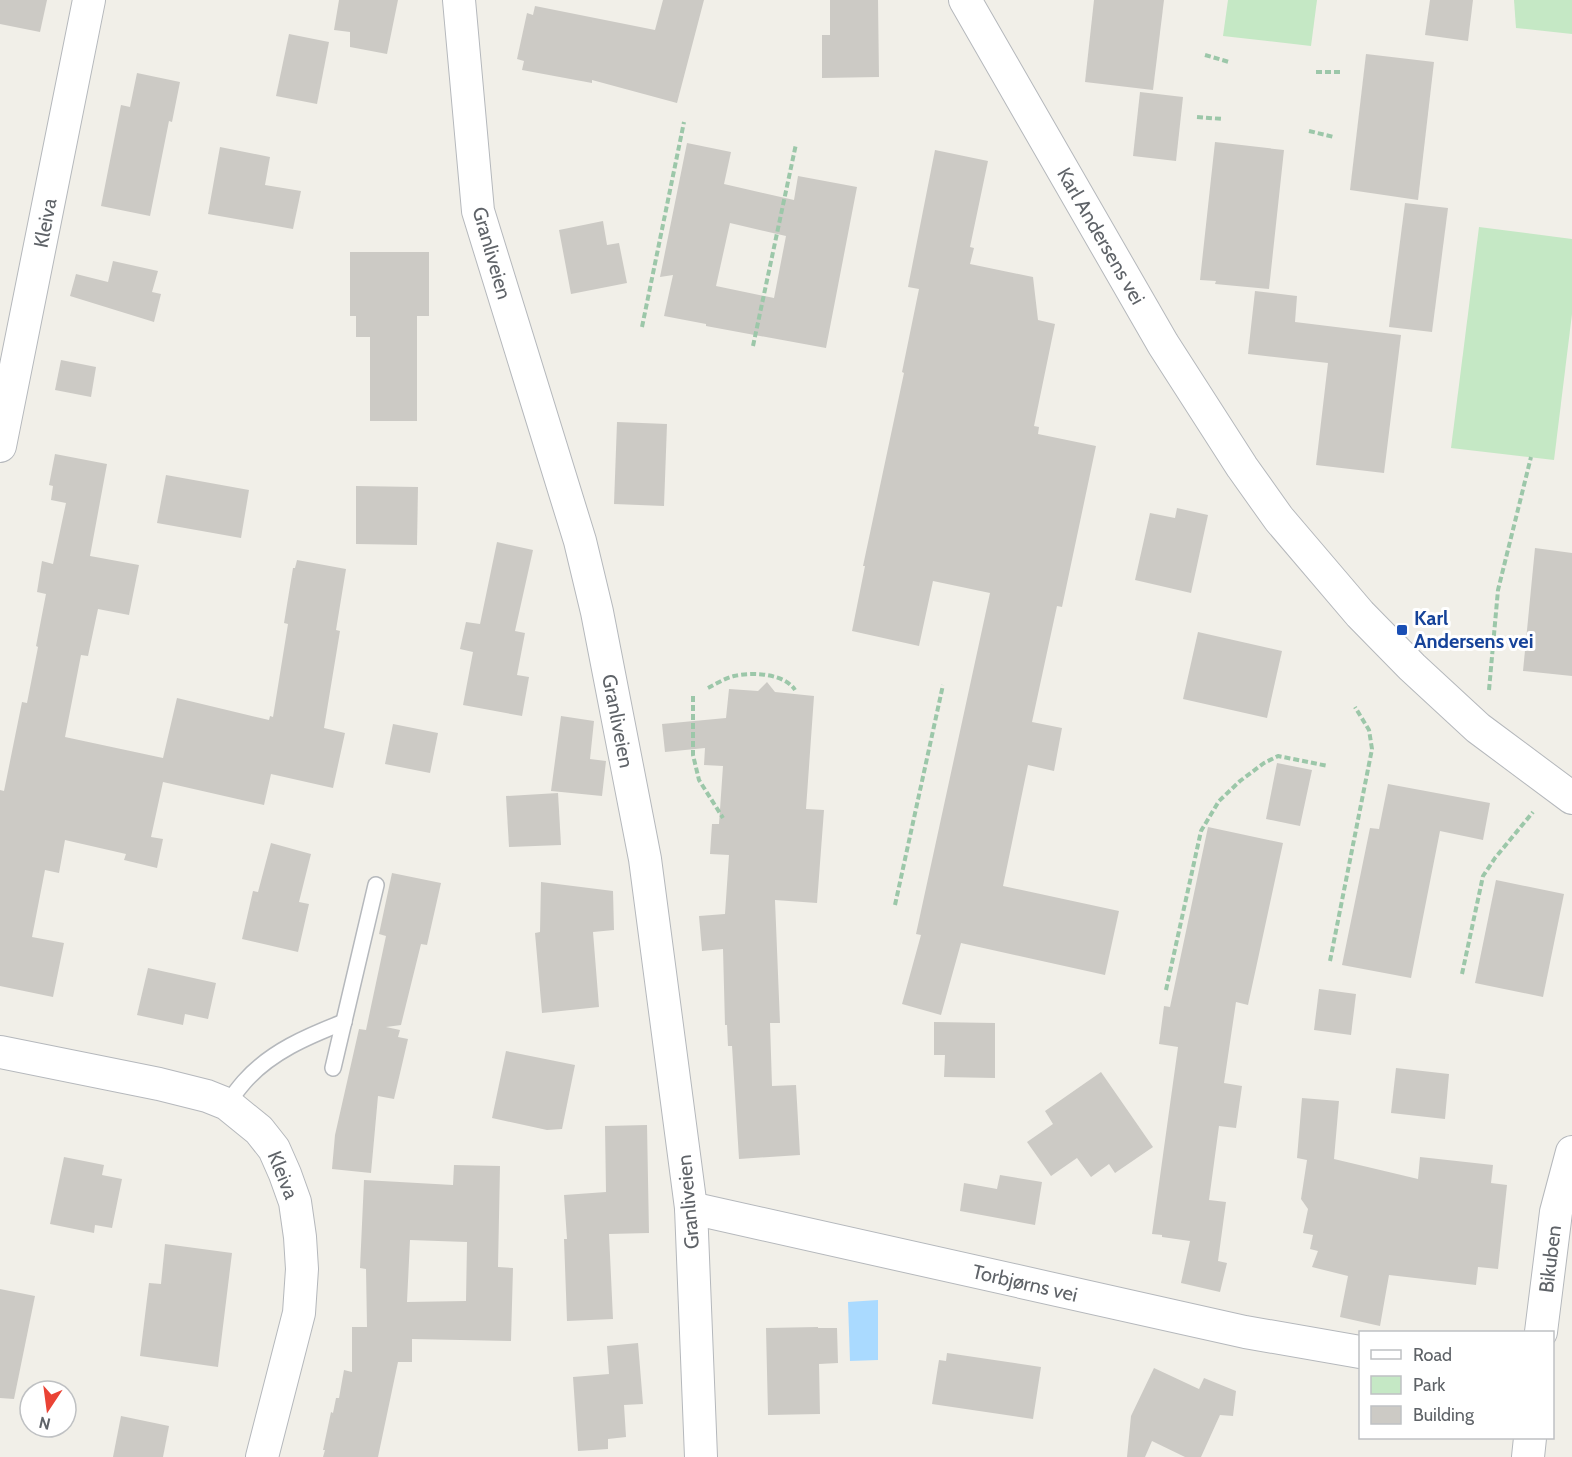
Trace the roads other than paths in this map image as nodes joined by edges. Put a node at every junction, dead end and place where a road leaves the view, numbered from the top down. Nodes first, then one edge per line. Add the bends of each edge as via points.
1 (89, 0) edge
2 (459, 0) edge
3 (965, 0) edge
4 (0, 446) edge
5 (1563, 792) edge
6 (376, 885) dead end
7 (344, 1022) junction
8 (0, 1052) edge
9 (333, 1068) dead end
10 (227, 1104) junction
11 (1572, 1152) edge
12 (691, 1208) junction
13 (1541, 1331) edge
14 (1359, 1352) edge
15 (1530, 1439) edge
16 (262, 1457) edge
17 (701, 1457) edge
18 (1528, 1457) edge

1 - 4 street, Kleiva
2 - 12 street, Granliveien via 478,211 580,541 597,612 645,859
3 - 5 street, Karl Andersens vei via 1163,344 1279,519 1360,614 1412,667 1478,728
6 - 7 lane
7 - 9 lane
7 - 10 lane via 273,1056
8 - 10 street, Kleiva via 159,1084
10 - 16 street, Kleiva via 259,1130 274,1149 295,1202 300,1237 299,1313
11 - 13 street, Bikuben via 1556,1212
12 - 14 street, Torbjørns vei via 1245,1332
12 - 17 street, Granliveien
15 - 18 street

